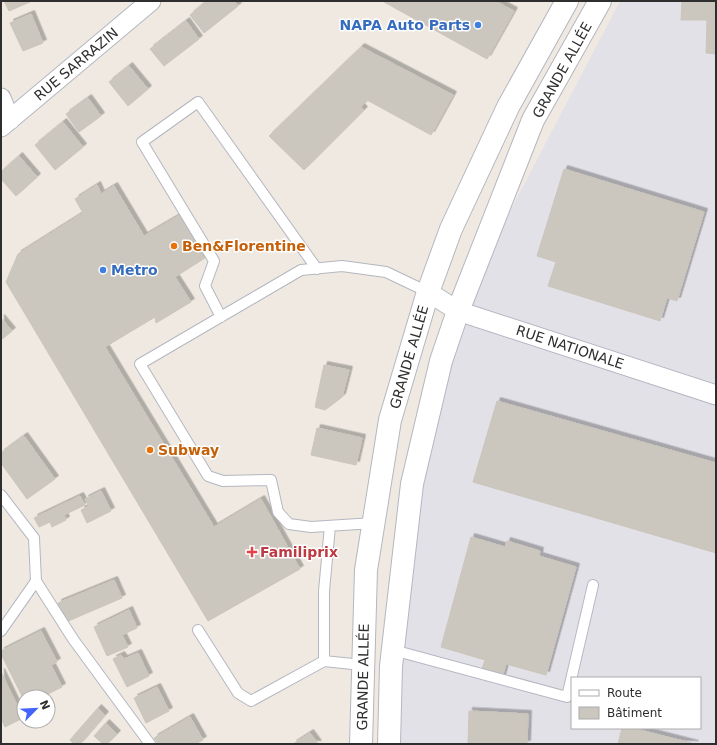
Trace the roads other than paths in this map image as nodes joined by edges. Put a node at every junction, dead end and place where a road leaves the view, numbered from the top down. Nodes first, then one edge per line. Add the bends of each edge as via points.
1 (151, 1) edge
2 (567, 1) edge
3 (600, 1) edge
4 (1, 98) edge
5 (508, 107) junction
6 (533, 120) junction
7 (6, 124) edge
8 (317, 269) junction
9 (428, 292) junction
10 (458, 311) junction
11 (221, 317) junction
12 (716, 395) edge
13 (1, 494) edge
14 (408, 515) junction
15 (375, 516) junction
16 (330, 526) junction
17 (36, 581) junction
18 (593, 585) dead end
19 (198, 630) dead end
20 (1, 631) edge
21 (392, 658) junction
22 (324, 661) junction
23 (362, 665) junction
24 (572, 677) edge
25 (571, 680) edge
26 (150, 744) edge
27 (361, 744) edge
28 (389, 744) edge

1 - 7 street, RUE SARRAZIN
2 - 5 street, GRANDE ALLÉE
3 - 6 street, GRANDE ALLÉE
4 - 7 street
5 - 6 street
5 - 9 street, GRANDE ALLÉE via 451,229
6 - 10 street, GRANDE ALLÉE
8 - 9 lane via 342,266 386,272
8 - 11 lane via 301,270
8 - 11 lane via 198,102 142,142 214,261 205,286
9 - 10 street, RUE NATIONALE
9 - 15 street, GRANDE ALLÉE via 390,420
10 - 12 street, RUE NATIONALE
10 - 14 street, GRANDE ALLÉE via 435,383 412,484
11 - 16 lane via 140,364 208,476 223,481 271,480 278,512 289,524
13 - 17 lane via 34,538
14 - 15 street
14 - 21 street, GRANDE ALLÉE
15 - 16 lane
15 - 23 street, GRANDE ALLÉE via 366,570
16 - 22 lane via 324,591
17 - 20 lane
17 - 26 lane via 74,639
18 - 24 lane
19 - 22 lane via 238,693 251,701
21 - 23 street
21 - 25 lane via 567,697
21 - 28 street, GRANDE ALLÉE
22 - 23 lane
23 - 27 street, GRANDE ALLÉE

